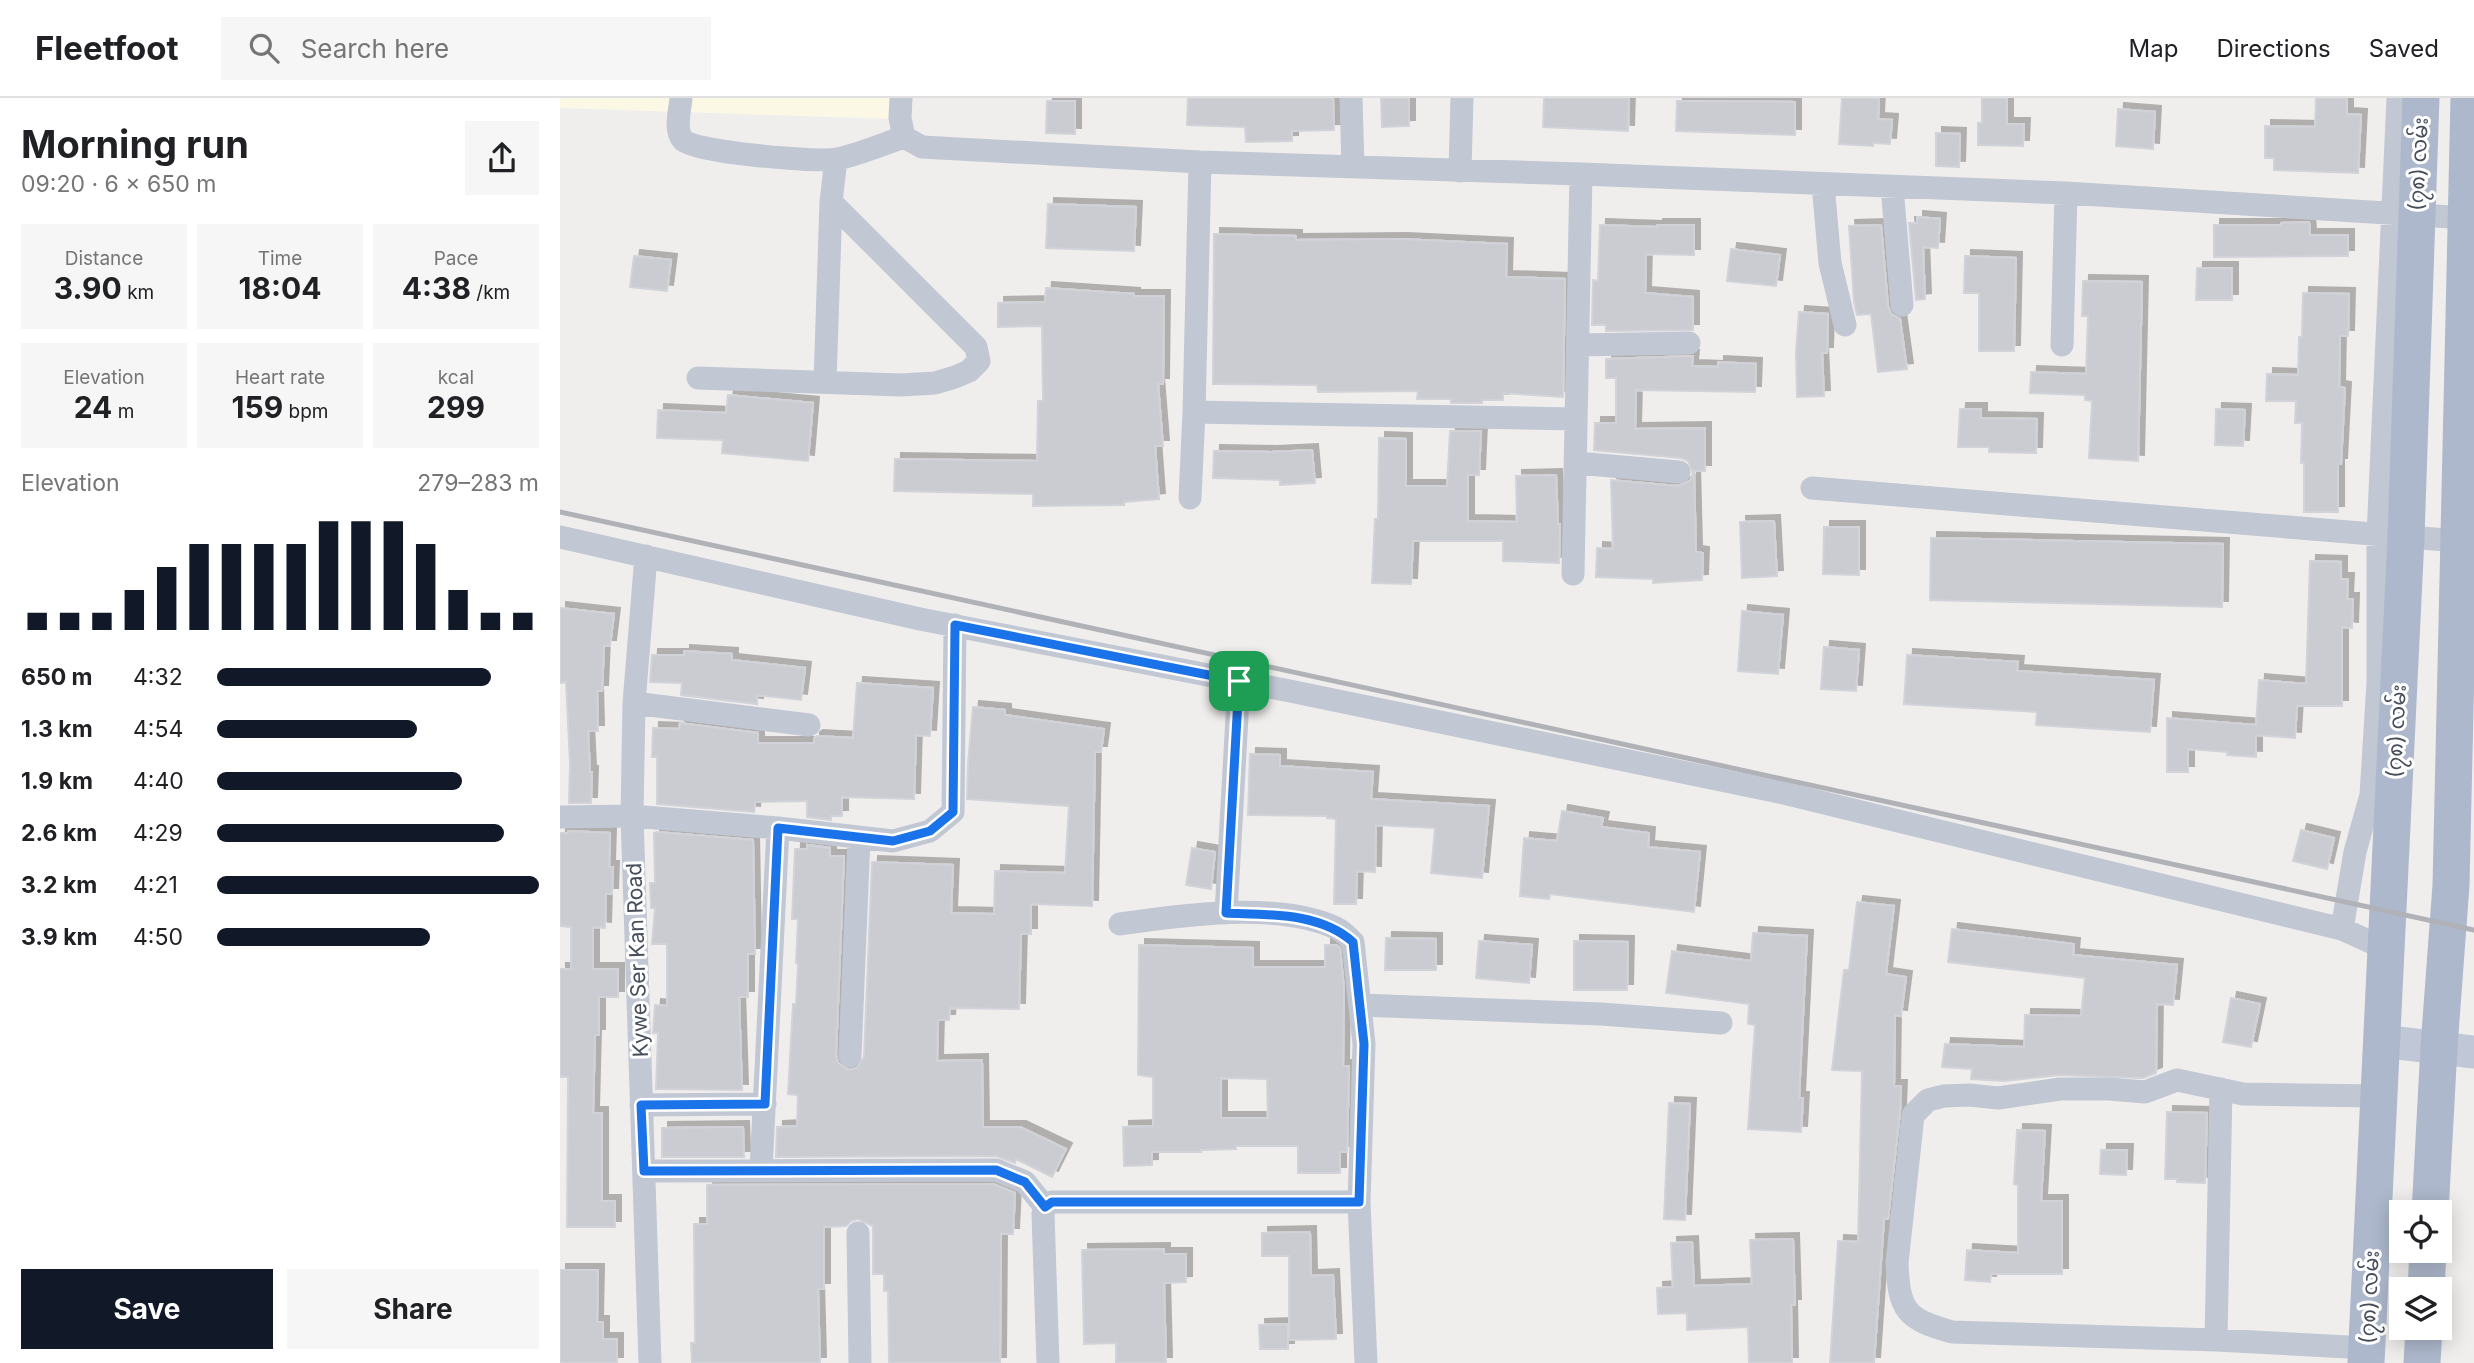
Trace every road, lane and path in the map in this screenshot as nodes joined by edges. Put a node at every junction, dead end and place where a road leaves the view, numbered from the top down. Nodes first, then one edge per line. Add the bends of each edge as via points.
1 (681, 98) edge
2 (901, 98) edge
3 (1351, 98) edge
4 (1462, 98) edge
5 (2398, 98) edge
6 (2421, 98) edge
7 (2469, 98) edge
8 (905, 137) junction
9 (836, 159) junction
10 (1200, 162) junction
11 (1353, 167) junction
12 (1460, 171) junction
13 (1581, 174) junction
14 (1823, 184) junction
15 (1892, 187) junction
16 (2066, 193) junction
17 (831, 202) junction
18 (2405, 213) junction
19 (2467, 218) junction
20 (1902, 305) dead end
21 (1845, 325) dead end
22 (1689, 343) dead end
23 (1577, 345) junction
24 (2062, 345) dead end
25 (698, 378) dead end
26 (825, 382) junction
27 (1194, 412) junction
28 (1576, 419) junction
29 (1577, 463) junction
30 (1679, 472) dead end
31 (1812, 488) dead end
32 (1189, 498) dead end
33 (2392, 536) junction
34 (560, 537) edge
35 (2458, 541) junction
36 (646, 556) junction
37 (1573, 574) dead end
38 (955, 625) junction
39 (1239, 681) junction
40 (634, 703) junction
41 (809, 725) dead end
42 (632, 816) junction
43 (560, 817) edge
44 (778, 828) junction
45 (859, 838) junction
46 (2463, 879) edge
47 (1226, 913) junction
48 (1120, 924) dead end
49 (2342, 929) junction
50 (2386, 949) junction
51 (1360, 1005) junction
52 (1721, 1023) dead end
53 (2382, 1041) junction
54 (2456, 1049) edge
55 (850, 1056) dead end
56 (2221, 1088) junction
57 (2379, 1096) junction
58 (765, 1104) junction
59 (641, 1105) junction
60 (761, 1170) junction
61 (644, 1171) junction
62 (2432, 1200) edge
63 (1359, 1202) junction
64 (1045, 1207) junction
65 (858, 1233) dead end
66 (2216, 1339) junction
67 (2423, 1340) edge
68 (2366, 1356) edge
69 (650, 1363) edge
70 (860, 1363) edge
71 (1048, 1363) edge
72 (1366, 1363) edge
73 (2422, 1363) edge

1 - 9 street via 678,125 686,144 772,157
2 - 8 street
3 - 11 street
4 - 12 street
5 - 18 street
6 - 18 main road, (၇၈) လမ်း
7 - 19 main road
8 - 9 street
8 - 10 street via 922,146
9 - 17 street
10 - 11 street
10 - 27 street
11 - 12 street
12 - 13 street
13 - 14 street
13 - 23 street
14 - 15 street
14 - 21 street via 1830,263
15 - 16 street
15 - 20 street
16 - 18 street
16 - 24 street
17 - 26 street
17 - 26 street via 976,347 979,361 962,374 935,383
18 - 19 street
18 - 33 main road, (၇၈) လမ်း
19 - 35 main road
22 - 23 street
23 - 28 street
25 - 26 street
27 - 28 street
27 - 32 street
28 - 29 street
29 - 30 street
29 - 37 street
31 - 33 street
33 - 35 street
33 - 49 street via 2371,795
33 - 50 main road, (၇၈) လမ်း
34 - 36 street
35 - 46 main road
36 - 38 street
36 - 40 street, Kywe Ser Kan Road
38 - 39 street
38 - 45 street via 953,812 930,831 893,841
39 - 47 street
39 - 49 street via 1779,792
40 - 41 street
40 - 42 street, Kywe Ser Kan Road
42 - 43 street
42 - 44 street
42 - 59 street, Kywe Ser Kan Road
44 - 45 street
44 - 58 street
45 - 55 street
46 - 54 main road
47 - 48 street
47 - 51 street via 1280,915 1339,929 1353,942
49 - 50 street
50 - 53 main road, (၇၈) လမ်း
51 - 52 street
51 - 63 street via 1364,1044
53 - 54 main road
53 - 57 main road, (၇၈) လမ်း
54 - 62 main road
56 - 57 street via 2243,1094
56 - 66 street
56 - 66 street via 2177,1080 2145,1092 2060,1088 1998,1098 1969,1095 1928,1100 1913,1115 1897,1263 1898,1288 1908,1314 1925,1325 1952,1332
57 - 68 main road, (၇၈) လမ်း
58 - 59 street
58 - 60 street
59 - 61 street, Kywe Ser Kan Road
60 - 61 street
60 - 64 street via 996,1170 1025,1182
61 - 69 street, Kywe Ser Kan Road
63 - 64 street via 1052,1202
63 - 72 street
64 - 71 street
65 - 70 street
66 - 68 street
67 - 73 main road

